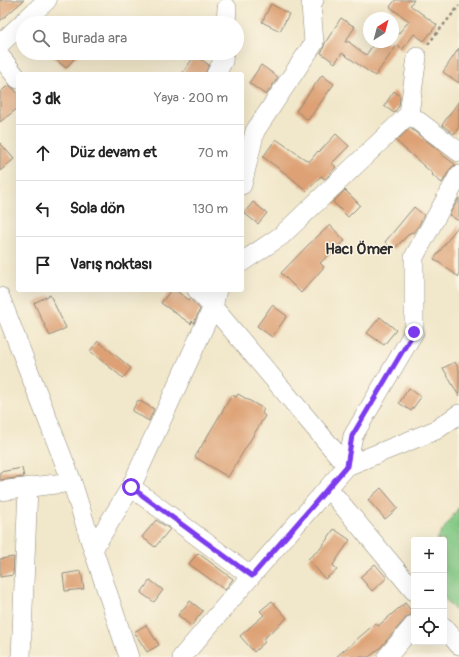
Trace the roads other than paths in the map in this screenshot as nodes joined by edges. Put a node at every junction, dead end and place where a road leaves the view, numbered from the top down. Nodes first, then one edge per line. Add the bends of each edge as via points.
1 (47, 0) edge
2 (314, 0) edge
3 (30, 16) edge
4 (16, 29) edge
5 (0, 44) edge
6 (0, 56) edge
7 (417, 57) road end
8 (223, 60) edge
9 (217, 72) edge
10 (16, 76) edge
11 (409, 114) junction
12 (249, 129) edge
13 (459, 152) edge
14 (244, 169) edge
15 (459, 175) edge
16 (244, 261) edge
17 (201, 292) edge
18 (0, 297) edge
19 (215, 299) edge
20 (459, 414) edge
21 (347, 466) junction
22 (72, 482) junction
23 (28, 487) junction
24 (131, 487) junction
25 (328, 488) junction
26 (0, 491) edge
27 (93, 549) junction
28 (252, 576) junction
29 (411, 587) edge
30 (411, 628) edge
31 (447, 631) edge
32 (459, 645) edge
33 (21, 657) edge
34 (129, 657) edge
35 (182, 657) edge
36 (386, 657) edge

1 - 3 street
2 - 12 street via 314,43
4 - 5 street
6 - 10 street
7 - 11 street
8 - 9 street
11 - 13 street
11 - 16 street via 281,236
12 - 14 street
15 - 21 street via 414,257 414,332 352,436
17 - 19 street
18 - 22 street
19 - 21 street
19 - 24 street
20 - 21 street via 436,430
21 - 25 street
22 - 23 street
22 - 27 street
23 - 26 street
23 - 33 street
24 - 27 street
24 - 28 street
25 - 28 street
25 - 29 street
27 - 34 street
28 - 35 street
30 - 36 street
31 - 32 street

